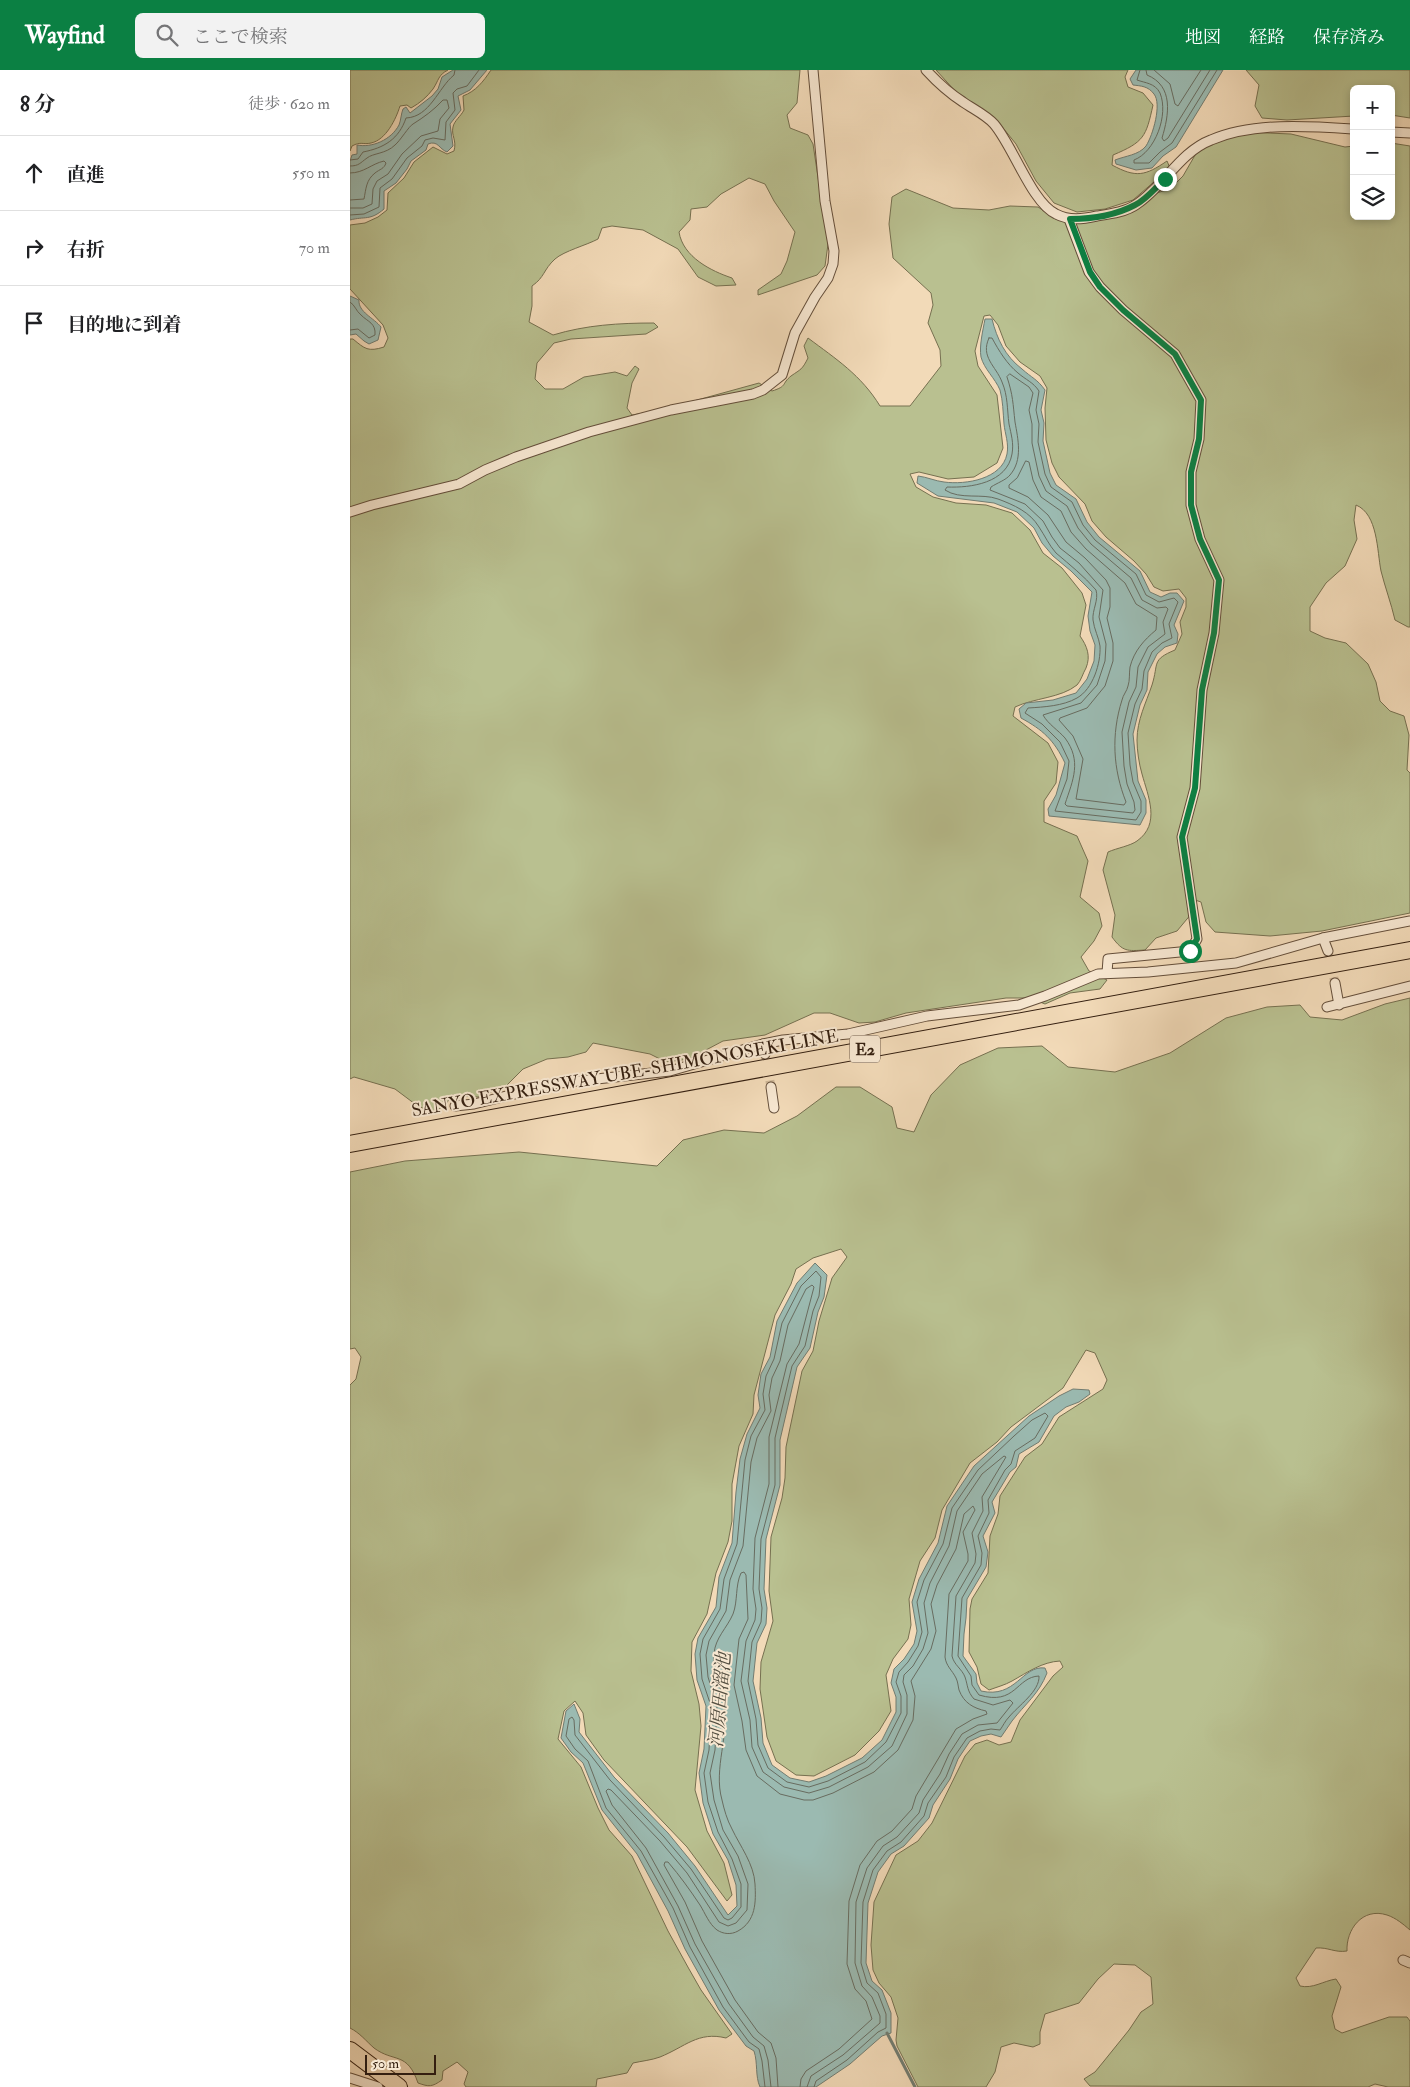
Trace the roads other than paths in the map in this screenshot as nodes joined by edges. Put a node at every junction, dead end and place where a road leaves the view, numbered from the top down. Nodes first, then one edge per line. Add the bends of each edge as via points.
1 (813, 70) edge
2 (926, 70) edge
3 (1350, 129) edge
4 (1395, 132) edge
5 (1410, 133) edge
6 (1070, 219) junction
7 (350, 512) edge
8 (1410, 921) edge
9 (1323, 938) junction
10 (1410, 950) edge
11 (1328, 951) tunnel mouth
12 (1107, 973) junction
13 (1335, 983) tunnel mouth
14 (1410, 986) edge
15 (1339, 1005) junction
16 (1327, 1007) dead end
17 (763, 1044) junction
18 (766, 1054) tunnel mouth
19 (771, 1086) tunnel mouth
20 (455, 1106) dead end
21 (774, 1108) dead end
22 (350, 1144) edge
23 (350, 2050) edge
24 (350, 2078) edge
25 (378, 2087) edge
26 (399, 2087) edge

1 - 7 street via 833,264 795,333 782,375 763,390 752,394 671,410 590,432 516,457 459,484
2 - 6 street via 962,102 994,123 1041,201 1056,214
3 - 6 street via 1297,127 1228,133 1195,148 1136,205 1111,214
4 - 5 street
6 - 12 street via 1090,272 1100,287 1175,354 1201,400 1199,439 1191,472 1191,505 1200,539 1219,580 1214,633 1202,690 1195,788 1182,837 1197,939 1190,951 1108,959
8 - 9 street
9 - 11 street
9 - 12 street via 1236,963
10 - 22 highway, SANYO EXPRESSWAY UBE-SHIMONOSEKI LINE / E2
12 - 17 street via 1018,1005 926,1016 848,1034
13 - 15 street
14 - 15 street
15 - 16 street
17 - 18 street
17 - 20 street via 670,1071 560,1083
19 - 21 street
23 - 26 highway
24 - 25 street

